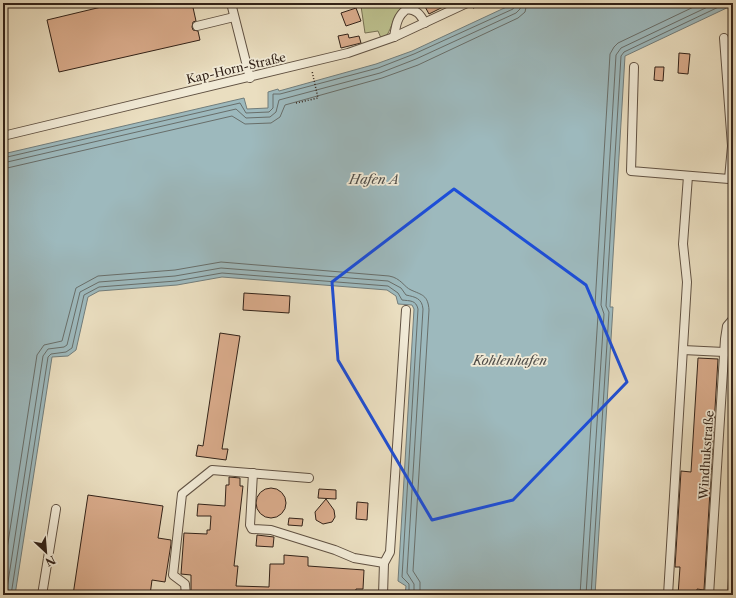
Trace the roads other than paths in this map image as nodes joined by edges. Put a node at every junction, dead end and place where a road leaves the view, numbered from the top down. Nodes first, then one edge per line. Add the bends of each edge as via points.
1 (231, 3) edge
2 (468, 3) edge
3 (234, 17) junction
4 (425, 23) junction
5 (197, 26) dead end
6 (394, 37) junction
7 (724, 38) dead end
8 (634, 67) dead end
9 (250, 78) junction
10 (3, 136) edge
11 (688, 176) junction
12 (406, 310) dead end
13 (733, 319) edge
14 (682, 350) junction
15 (724, 352) junction
16 (253, 473) junction
17 (308, 478) dead end
18 (56, 509) dead end
19 (384, 563) junction
20 (733, 578) edge
21 (42, 595) edge
22 (186, 595) edge
23 (383, 595) edge
24 (668, 595) edge
25 (709, 595) edge
26 (732, 595) edge

1 - 3 street
2 - 4 street, Kap-Horn-Straße
3 - 5 street
3 - 9 street
4 - 6 street, Kap-Horn-Straße
4 - 6 street via 420,14 406,9 400,14
6 - 9 street, Kap-Horn-Straße via 348,53
7 - 11 street via 732,146 729,179
8 - 11 street via 631,171
9 - 10 street, Kap-Horn-Straße
11 - 14 street via 683,244 687,282
12 - 19 street via 390,552
13 - 15 street, Windhukstraße via 727,326
14 - 15 street
14 - 24 street
15 - 25 street, Windhukstraße
16 - 17 street
16 - 19 street via 250,525 252,529 271,530 354,558
16 - 22 street via 212,470 182,494 173,575 185,584
18 - 21 street
19 - 23 street
20 - 26 street

